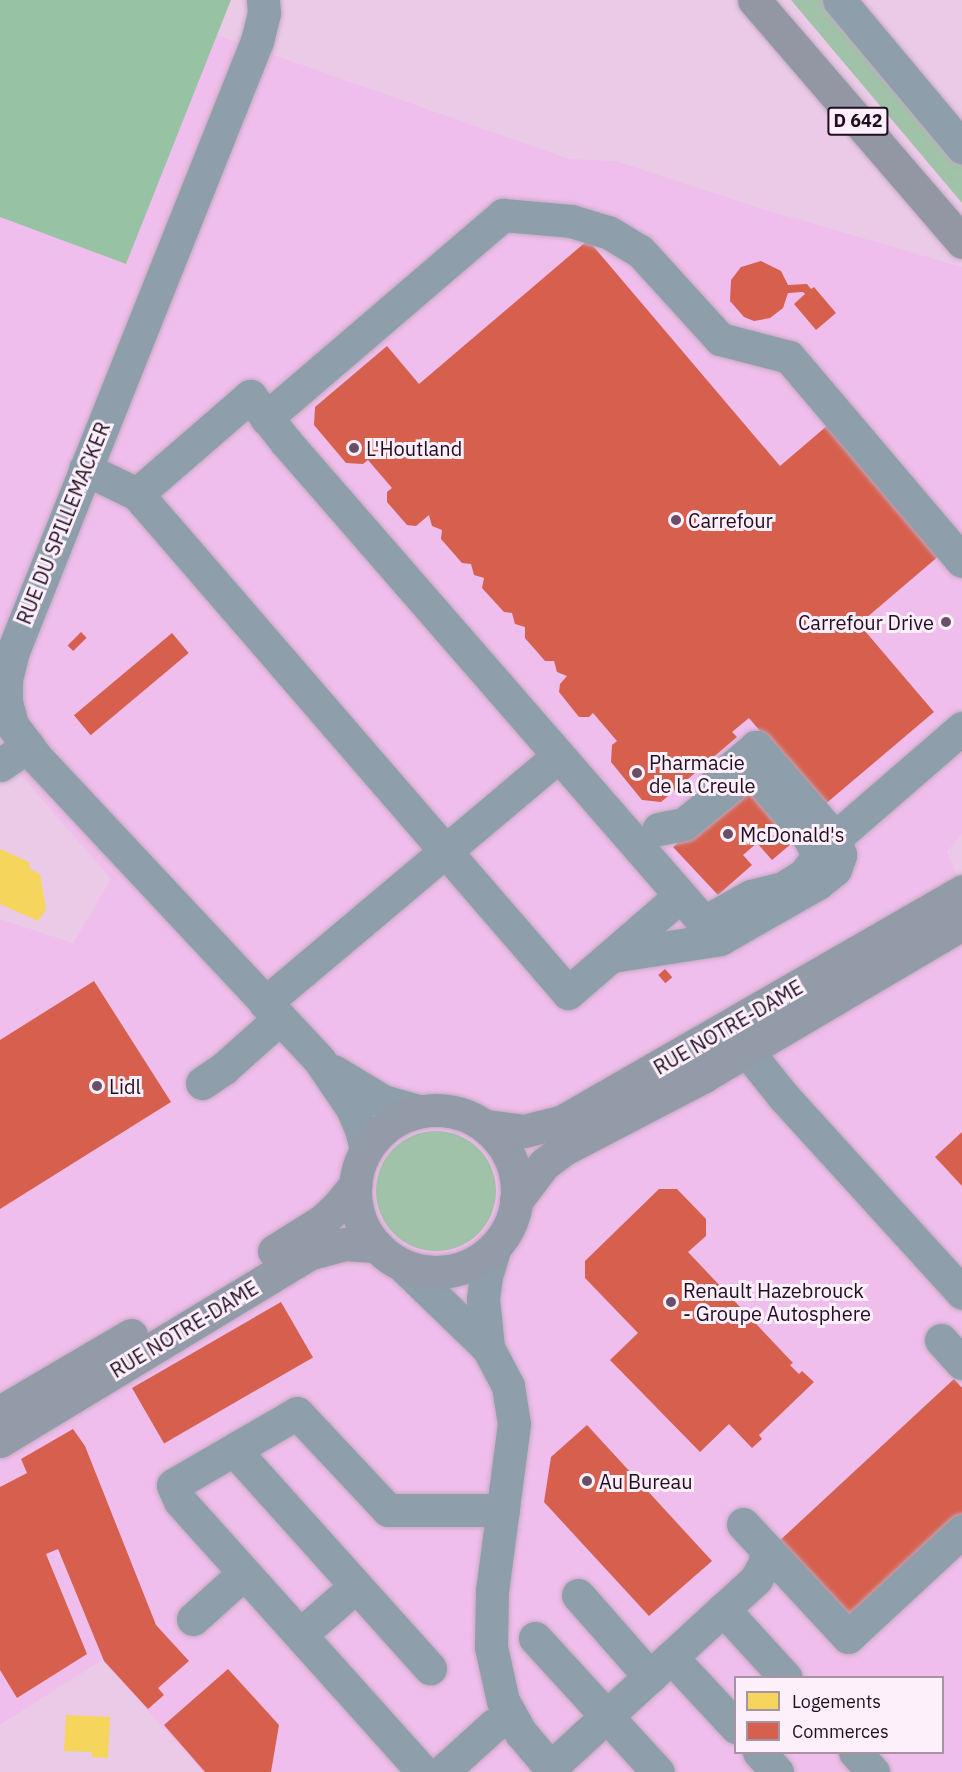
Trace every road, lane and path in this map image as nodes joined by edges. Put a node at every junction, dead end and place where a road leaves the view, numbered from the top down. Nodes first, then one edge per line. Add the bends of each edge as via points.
1 (263, 0) edge
2 (754, 0) edge
3 (839, 0) edge
4 (962, 147) edge
5 (962, 242) edge
6 (266, 418) junction
7 (85, 469) junction
8 (137, 494) junction
9 (962, 561) edge
10 (6, 648) edge
11 (962, 728) edge
12 (28, 746) junction
13 (558, 756) junction
14 (0, 765) edge
15 (645, 836) junction
16 (824, 841) junction
17 (445, 850) junction
18 (962, 891) edge
19 (680, 897) junction
20 (962, 924) edge
21 (612, 956) junction
22 (272, 1010) junction
23 (747, 1051) junction
24 (320, 1061) junction
25 (202, 1083) dead end
26 (419, 1111) junction
27 (485, 1126) junction
28 (366, 1149) junction
29 (355, 1185) junction
30 (516, 1201) junction
31 (495, 1246) junction
32 (389, 1255) junction
33 (962, 1293) edge
34 (488, 1348) junction
35 (0, 1418) edge
36 (235, 1451) junction
37 (503, 1510) junction
38 (743, 1524) dead end
39 (962, 1531) edge
40 (766, 1550) junction
41 (244, 1573) junction
42 (356, 1586) junction
43 (578, 1595) dead end
44 (723, 1609) junction
45 (194, 1620) dead end
46 (302, 1634) junction
47 (535, 1638) dead end
48 (661, 1667) junction
49 (430, 1668) dead end
50 (785, 1676) edge
51 (511, 1716) junction
52 (607, 1717) junction
53 (734, 1726) edge
54 (761, 1754) edge
55 (857, 1754) edge
56 (552, 1770) edge
57 (423, 1772) edge
58 (442, 1772) edge
59 (658, 1772) edge
60 (777, 1772) edge
61 (873, 1772) edge

1 - 7 street, RUE DU SPILLEMACKER via 264,14 257,41
2 - 5 highway, D 642
3 - 4 street
6 - 8 street via 250,396
6 - 9 street via 503,215 571,221 608,232 640,251 720,339 789,357
6 - 13 street
7 - 8 street
7 - 10 street, RUE DU SPILLEMACKER
8 - 17 street
10 - 12 street, RUE DU SPILLEMACKER via 7,710 12,725
11 - 16 street
12 - 14 street
12 - 22 street, RUE DU SPILLEMACKER
13 - 15 street
13 - 17 street
15 - 16 street via 756,747
15 - 19 street
16 - 19 street via 769,877 751,896 716,916 705,919 694,914
16 - 21 street via 840,855 829,875 730,935 710,942
17 - 21 street via 568,993
17 - 22 street
18 - 27 main road, RUE NOTRE-DAME via 561,1122 524,1131
19 - 21 street
20 - 23 main road, RUE NOTRE-DAME
22 - 24 street, RUE DU SPILLEMACKER
22 - 25 street via 224,1068
23 - 30 main road, RUE NOTRE-DAME via 564,1149 544,1164
23 - 33 street
24 - 26 street, RUE DU SPILLEMACKER via 371,1095
24 - 28 street, RUE DU SPILLEMACKER via 352,1108
26 - 27 main road via 449,1111
26 - 28 main road via 385,1127
27 - 30 main road via 510,1160 516,1180
28 - 29 main road
29 - 32 main road via 361,1222
29 - 35 main road, RUE NOTRE-DAME via 332,1213 304,1234
30 - 31 main road via 512,1220
31 - 32 main road via 471,1264 451,1270 421,1270
31 - 34 street via 483,1299
32 - 34 street
32 - 35 main road, RUE NOTRE-DAME via 345,1244 311,1253
34 - 37 street via 508,1386 513,1406
36 - 37 street via 297,1413 388,1510
36 - 41 street via 173,1485 180,1501
36 - 42 street
37 - 51 street via 490,1630 497,1681
38 - 40 street
39 - 40 street via 848,1637
40 - 44 street via 761,1572
41 - 45 street
41 - 46 street
42 - 46 street
42 - 49 street
43 - 48 street
44 - 48 street
44 - 50 street
46 - 57 street
47 - 52 street
48 - 52 street
48 - 53 street
51 - 56 street
51 - 58 street via 494,1725
52 - 56 street
52 - 59 street
54 - 60 street
55 - 61 street

